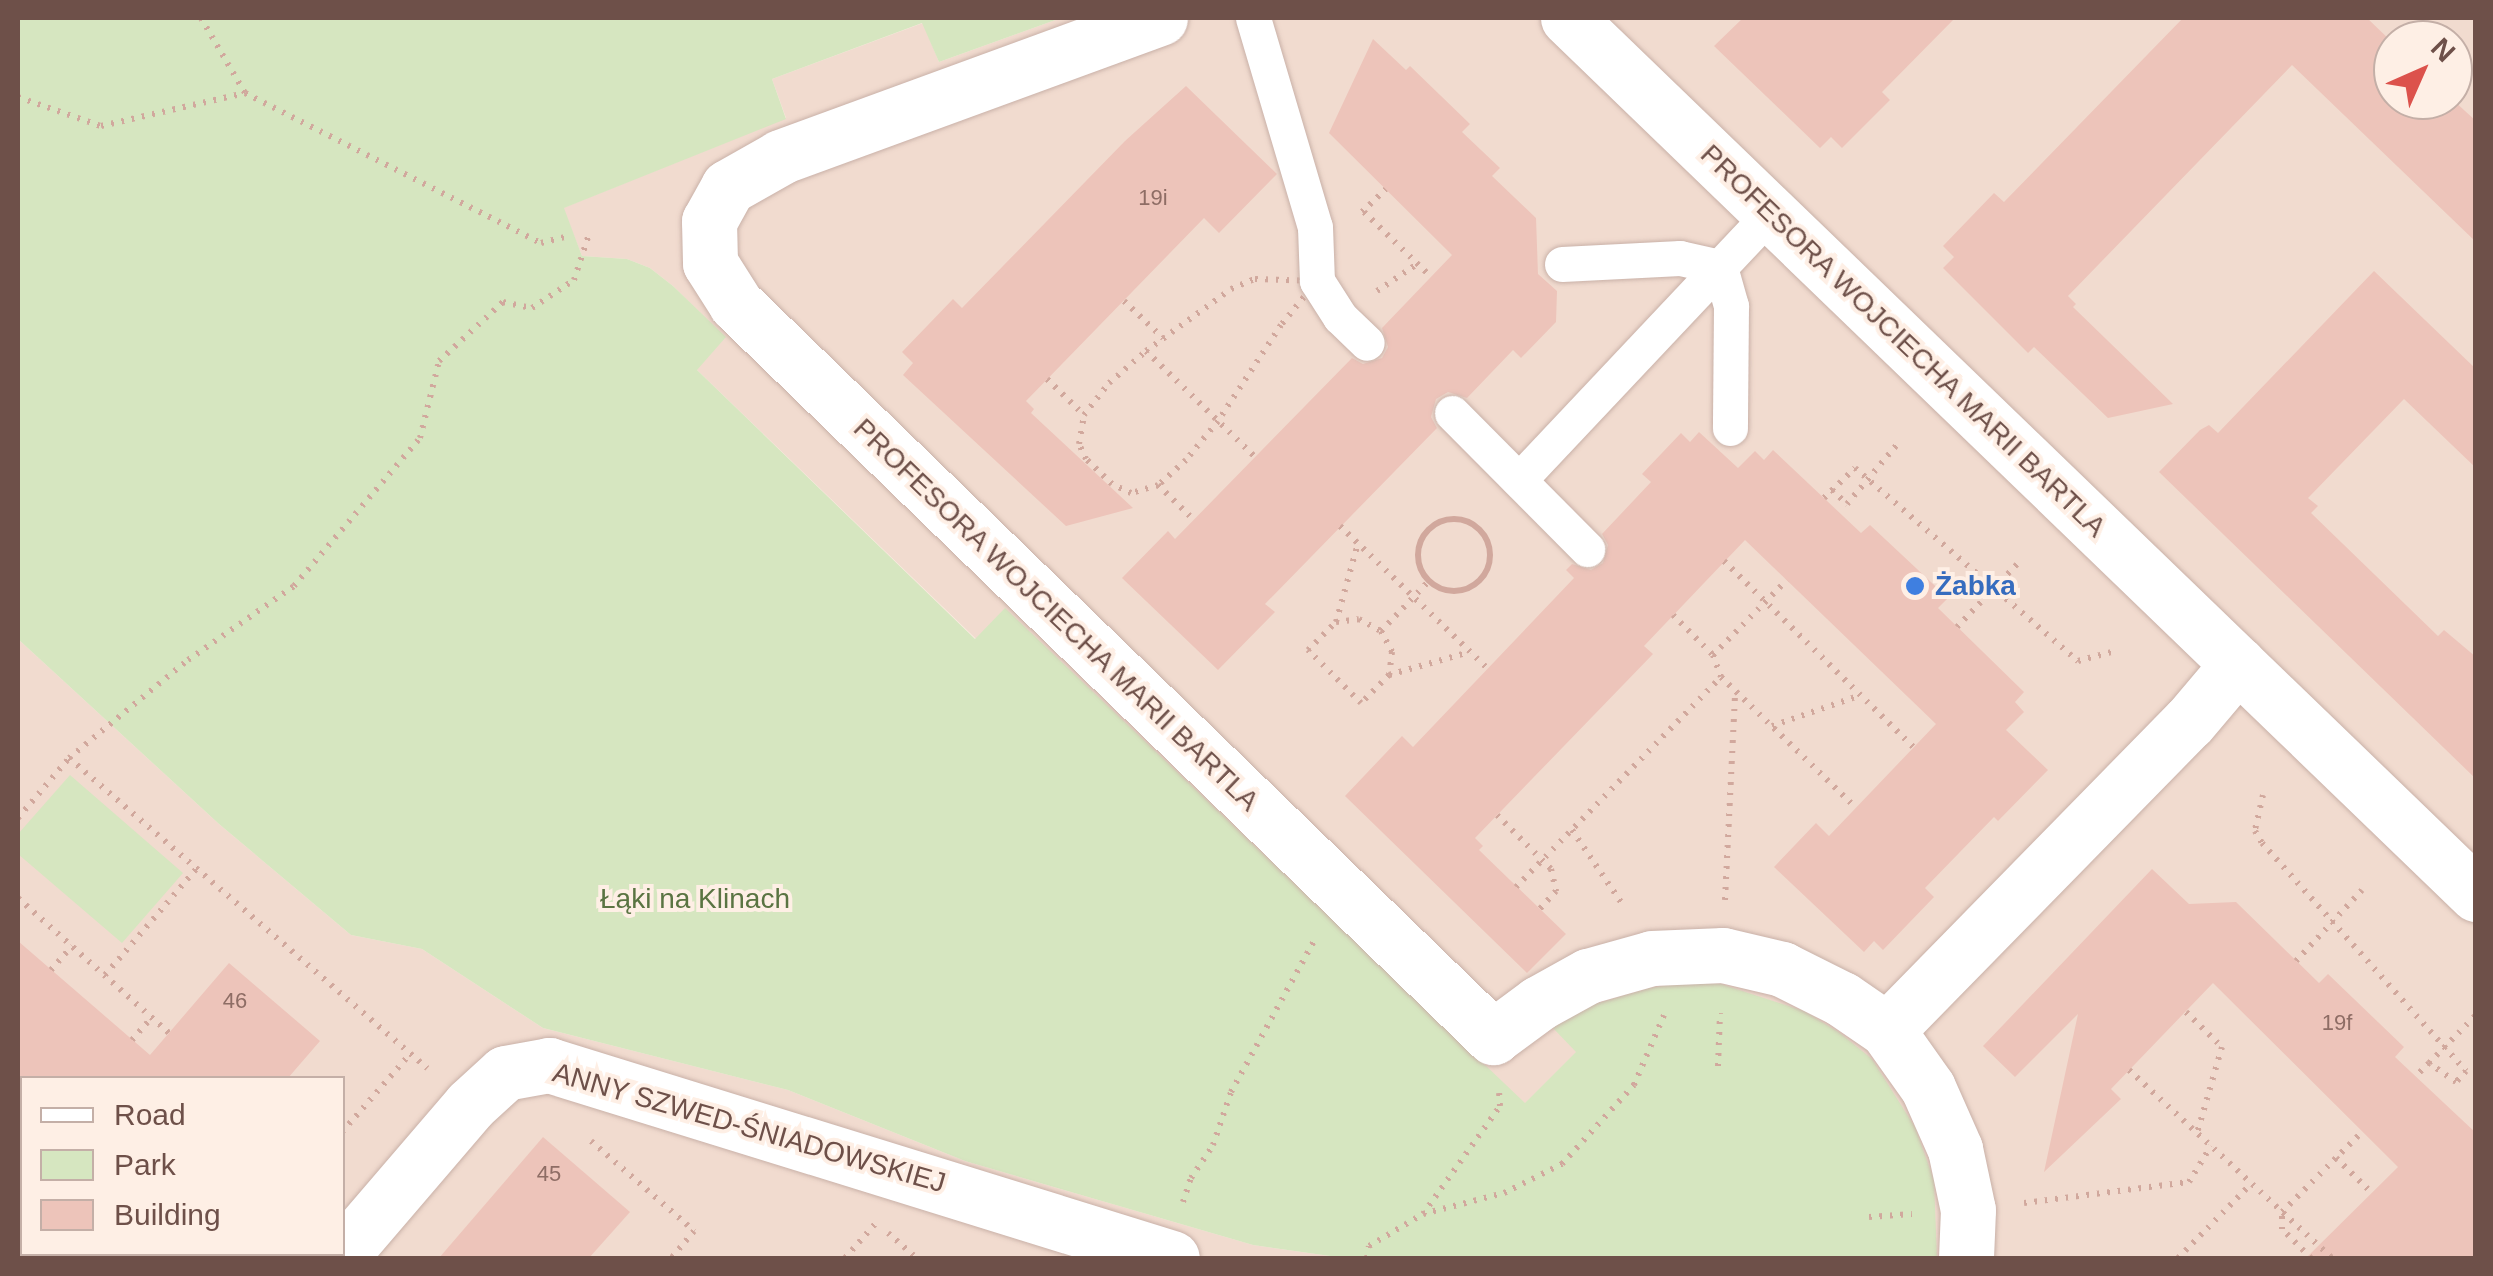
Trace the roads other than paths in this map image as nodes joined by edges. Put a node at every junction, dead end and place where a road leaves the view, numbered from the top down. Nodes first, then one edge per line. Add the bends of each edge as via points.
1 (1160, 18) edge
2 (1253, 18) edge
3 (1568, 18) edge
4 (1770, 214) junction
5 (1562, 264) dead end
6 (1720, 267) junction
7 (1366, 343) dead end
8 (1452, 413) dead end
9 (1730, 428) dead end
10 (1519, 480) junction
11 (1587, 548) dead end
12 (2238, 664) junction
13 (2476, 894) edge
14 (1887, 1030) junction
15 (345, 1251) edge
16 (1170, 1256) edge
17 (1966, 1258) edge

1 - 14 street, PROFESORA WOJCIECHA MARII BARTLA via 781,157 728,187 709,221 710,263 736,304 1493,1037 1588,976 1652,958 1723,956 1782,969
2 - 7 lane via 1315,227 1317,281
3 - 4 street, PROFESORA WOJCIECHA MARII BARTLA
4 - 6 lane
4 - 12 street, PROFESORA WOJCIECHA MARII BARTLA
5 - 6 lane via 1680,258
6 - 9 lane via 1731,306
6 - 10 lane
8 - 10 lane
10 - 11 lane
12 - 13 street, PROFESORA WOJCIECHA MARII BARTLA
12 - 14 street
14 - 17 street via 1928,1088 1955,1149 1968,1210
15 - 16 street, ANNY SZWED-ŚNIADOWSKIEJ via 505,1073 549,1065

